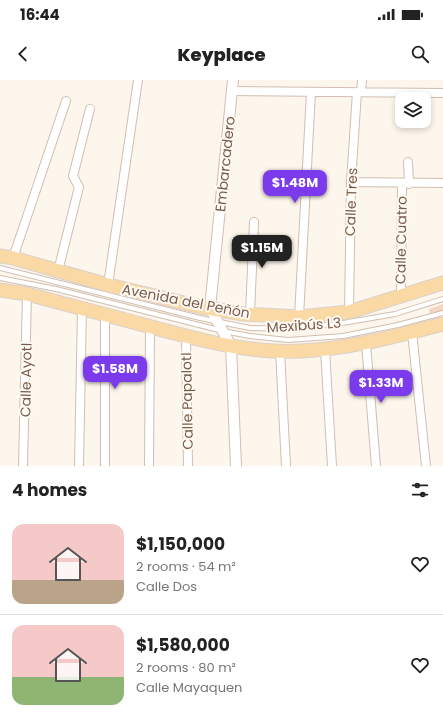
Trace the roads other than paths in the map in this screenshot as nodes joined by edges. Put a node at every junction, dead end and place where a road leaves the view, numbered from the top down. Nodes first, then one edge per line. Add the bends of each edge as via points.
1 (138, 80) edge
2 (233, 80) edge
3 (362, 80) edge
4 (232, 91) junction
5 (311, 92) junction
6 (359, 92) junction
7 (443, 93) edge
8 (66, 101) dead end
9 (90, 109) dead end
10 (408, 162) dead end
11 (351, 182) junction
12 (443, 183) edge
13 (405, 184) junction
14 (254, 222) dead end
15 (0, 256) edge
16 (13, 258) junction
17 (0, 268) edge
18 (58, 271) junction
19 (0, 278) edge
20 (443, 283) edge
21 (108, 285) junction
22 (0, 290) edge
23 (27, 294) junction
24 (401, 296) junction
25 (443, 298) edge
26 (82, 308) junction
27 (210, 308) junction
28 (349, 312) junction
29 (443, 313) edge
30 (105, 314) junction
31 (250, 314) junction
32 (299, 317) junction
33 (218, 322) junction
34 (443, 324) edge
35 (150, 326) junction
36 (223, 331) junction
37 (412, 332) junction
38 (186, 337) junction
39 (366, 343) junction
40 (231, 346) junction
41 (325, 349) junction
42 (280, 351) junction
43 (23, 466) edge
44 (79, 466) edge
45 (104, 466) edge
46 (149, 466) edge
47 (188, 466) edge
48 (236, 466) edge
49 (286, 466) edge
50 (332, 466) edge
51 (376, 466) edge
52 (426, 466) edge

1 - 21 street
2 - 4 street, Embarcadero
3 - 6 street, Calle Tres
4 - 5 street
4 - 27 street, Embarcadero
5 - 6 street
5 - 32 street
6 - 7 street
6 - 11 street, Calle Tres
8 - 16 street
9 - 18 street via 73,176 79,188
10 - 13 street, Calle Cuatro
11 - 13 street
11 - 28 street, Calle Tres
12 - 13 street
13 - 24 street, Calle Cuatro
14 - 31 street
15 - 16 main road, Avenida del Peñón
16 - 18 main road, Avenida del Peñón
17 - 33 lane, Mexibús L3
18 - 21 main road, Avenida del Peñón
19 - 36 lane, Mexibús L3 via 56,289
20 - 24 main road, Avenida del Peñón
21 - 27 main road, Avenida del Peñón
22 - 23 main road, Avenida del Peñón
23 - 26 main road, Avenida del Peñón
23 - 43 street, Calle Ayotl
24 - 28 main road, Avenida del Peñón
25 - 33 lane, Mexibús L3 via 395,314 337,324 287,329 250,328
26 - 30 main road, Avenida del Peñón
26 - 44 street
27 - 31 main road, Avenida del Peñón
27 - 33 street
28 - 32 main road, Avenida del Peñón
29 - 36 lane, Mexibús L3 via 343,336 288,340
30 - 35 main road, Avenida del Peñón
30 - 45 street
31 - 32 main road, Avenida del Peñón
33 - 36 street
34 - 37 main road, Avenida del Peñón
35 - 38 main road, Avenida del Peñón
35 - 46 street
36 - 40 street
37 - 39 main road, Avenida del Peñón
37 - 52 street
38 - 40 main road, Avenida del Peñón
38 - 47 street, Calle Papalotl
39 - 41 main road, Avenida del Peñón
39 - 51 street
40 - 42 main road, Avenida del Peñón
40 - 48 street
41 - 42 main road, Avenida del Peñón
41 - 50 street
42 - 49 street

